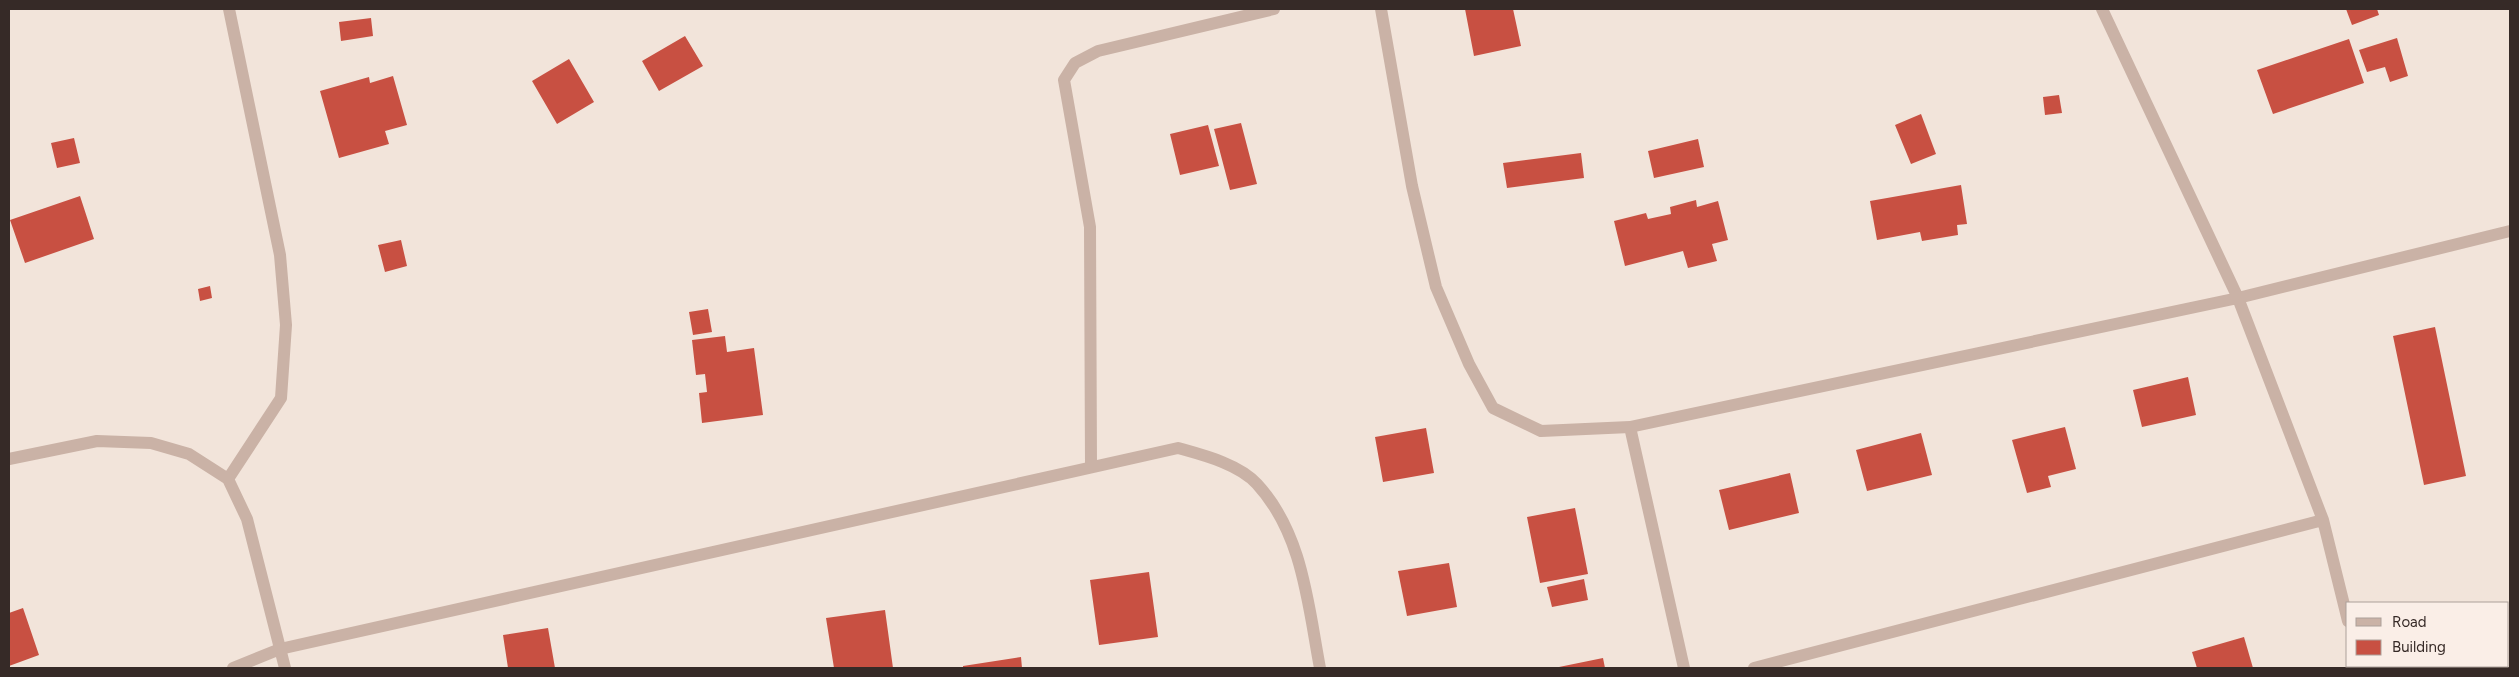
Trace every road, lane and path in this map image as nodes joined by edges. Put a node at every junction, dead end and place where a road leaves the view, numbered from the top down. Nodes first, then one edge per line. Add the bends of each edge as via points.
1 (229, 9) edge
2 (1274, 9) edge
3 (1381, 9) edge
4 (2102, 9) edge
5 (2510, 231) edge
6 (2238, 298) junction
7 (1630, 427) junction
8 (9, 459) edge
9 (1091, 467) junction
10 (228, 480) junction
11 (2323, 520) junction
12 (2346, 613) edge
13 (280, 648) junction
14 (233, 668) edge
15 (285, 668) edge
16 (1320, 668) edge
17 (1684, 668) edge
18 (1754, 668) edge

1 - 10 street via 280,255 286,325 281,398
2 - 9 street via 1098,51 1075,63 1064,80 1090,227
3 - 7 street via 1412,186 1436,286 1469,364 1493,408 1541,431
4 - 6 street
5 - 6 street
6 - 7 street
6 - 11 street
7 - 17 street
8 - 10 street via 97,441 151,443 189,454
9 - 13 street
9 - 16 street via 1178,448 1220,460 1256,483 1283,521 1301,566
10 - 13 street via 247,519
11 - 12 street
11 - 18 street
13 - 14 street
13 - 15 street

